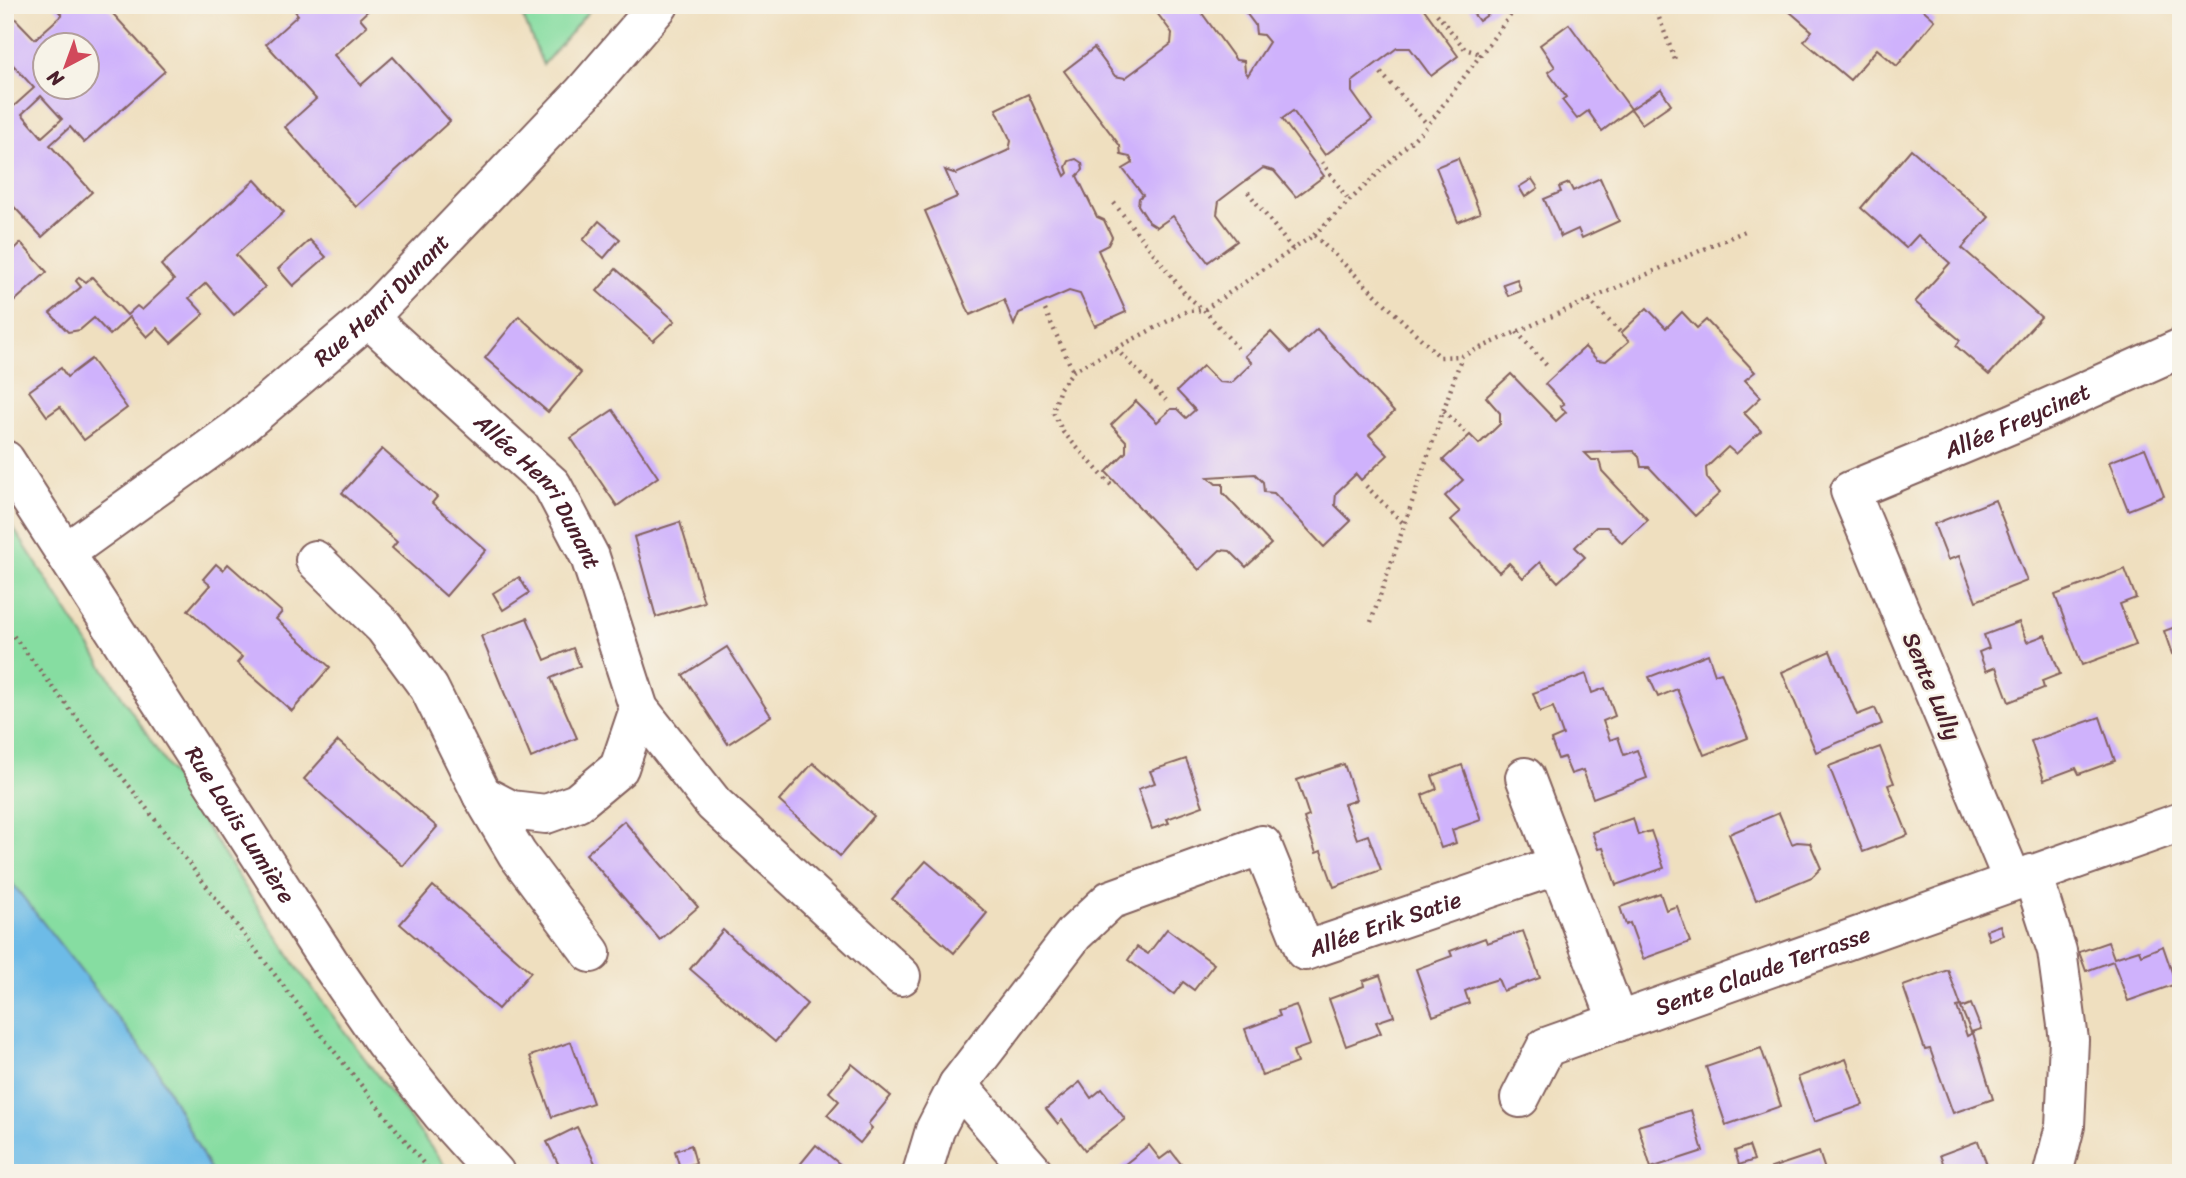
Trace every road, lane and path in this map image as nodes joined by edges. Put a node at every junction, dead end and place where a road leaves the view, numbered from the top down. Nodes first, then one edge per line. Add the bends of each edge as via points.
1 (659, 5) edge
2 (1518, 5) edge
3 (1654, 5) edge
4 (1437, 15) dead end
5 (1481, 54) junction
6 (1676, 62) dead end
7 (1381, 73) dead end
8 (1428, 125) junction
9 (1322, 162) dead end
10 (1248, 192) dead end
11 (1349, 201) junction
12 (1114, 203) dead end
13 (1745, 231) dead end
14 (1314, 234) junction
15 (1293, 249) junction
16 (1589, 300) junction
17 (1045, 310) dead end
18 (1204, 310) junction
19 (368, 318) junction
20 (1516, 332) junction
21 (1621, 333) dead end
22 (2181, 348) edge
23 (1116, 349) junction
24 (1240, 351) dead end
25 (1462, 356) junction
26 (1549, 368) dead end
27 (1073, 371) junction
28 (1167, 400) dead end
29 (1443, 410) junction
30 (1465, 432) dead end
31 (5, 460) edge
32 (1111, 485) dead end
33 (1366, 485) dead end
34 (1850, 491) joint
35 (1404, 524) junction
36 (65, 553) junction
37 (315, 560) dead end
38 (1371, 622) dead end
39 (5, 625) edge
40 (639, 709) junction
41 (1525, 777) dead end
42 (482, 795) junction
43 (2181, 822) edge
44 (1558, 865) junction
45 (2022, 878) junction
46 (591, 953) dead end
47 (901, 975) dead end
48 (1618, 1021) junction
49 (958, 1085) junction
50 (1520, 1098) dead end
51 (431, 1173) edge
52 (495, 1173) edge
53 (922, 1173) edge
54 (1034, 1173) edge
55 (2053, 1173) edge

1 - 19 street, Rue Henri Dunant via 583,93
2 - 5 path
3 - 6 path
4 - 5 path via 1465,49
5 - 8 path
7 - 8 path
8 - 11 path
9 - 11 path
10 - 15 path
11 - 14 path
12 - 18 path via 1186,295
13 - 16 path
14 - 15 path
14 - 25 path via 1440,357
15 - 18 path
16 - 20 path
16 - 21 path
17 - 27 path
18 - 23 path via 1187,311
18 - 24 path
19 - 36 street, Rue Henri Dunant via 236,430
19 - 40 street, Allée Henri Dunant via 552,485 590,557
20 - 25 path
20 - 26 path
22 - 34 street, Allée Freycinet
23 - 27 path
23 - 28 path
25 - 29 path
27 - 32 path via 1060,388 1053,412 1063,432
29 - 30 path
29 - 35 path
31 - 36 street, Rue Louis Lumière
33 - 35 path
34 - 45 street, Sente Lully
35 - 38 path
36 - 52 street, Rue Louis Lumière via 385,1043
37 - 42 street via 384,628 429,688
39 - 51 path
40 - 42 street via 619,768 577,803 546,814 511,810
40 - 47 street, Allée Henri Dunant via 714,804
41 - 44 street
42 - 46 street via 517,853
43 - 45 street, Sente Claude Terrasse
44 - 48 street
44 - 49 street, Allée Erik Satie via 1305,951 1262,845 1110,900 1074,934
45 - 48 street, Sente Claude Terrasse
45 - 55 street via 2057,951 2069,1040 2065,1125
48 - 50 street, Sente Claude Terrasse via 1546,1047
49 - 53 street, Allée Erik Satie via 935,1130
49 - 54 street

